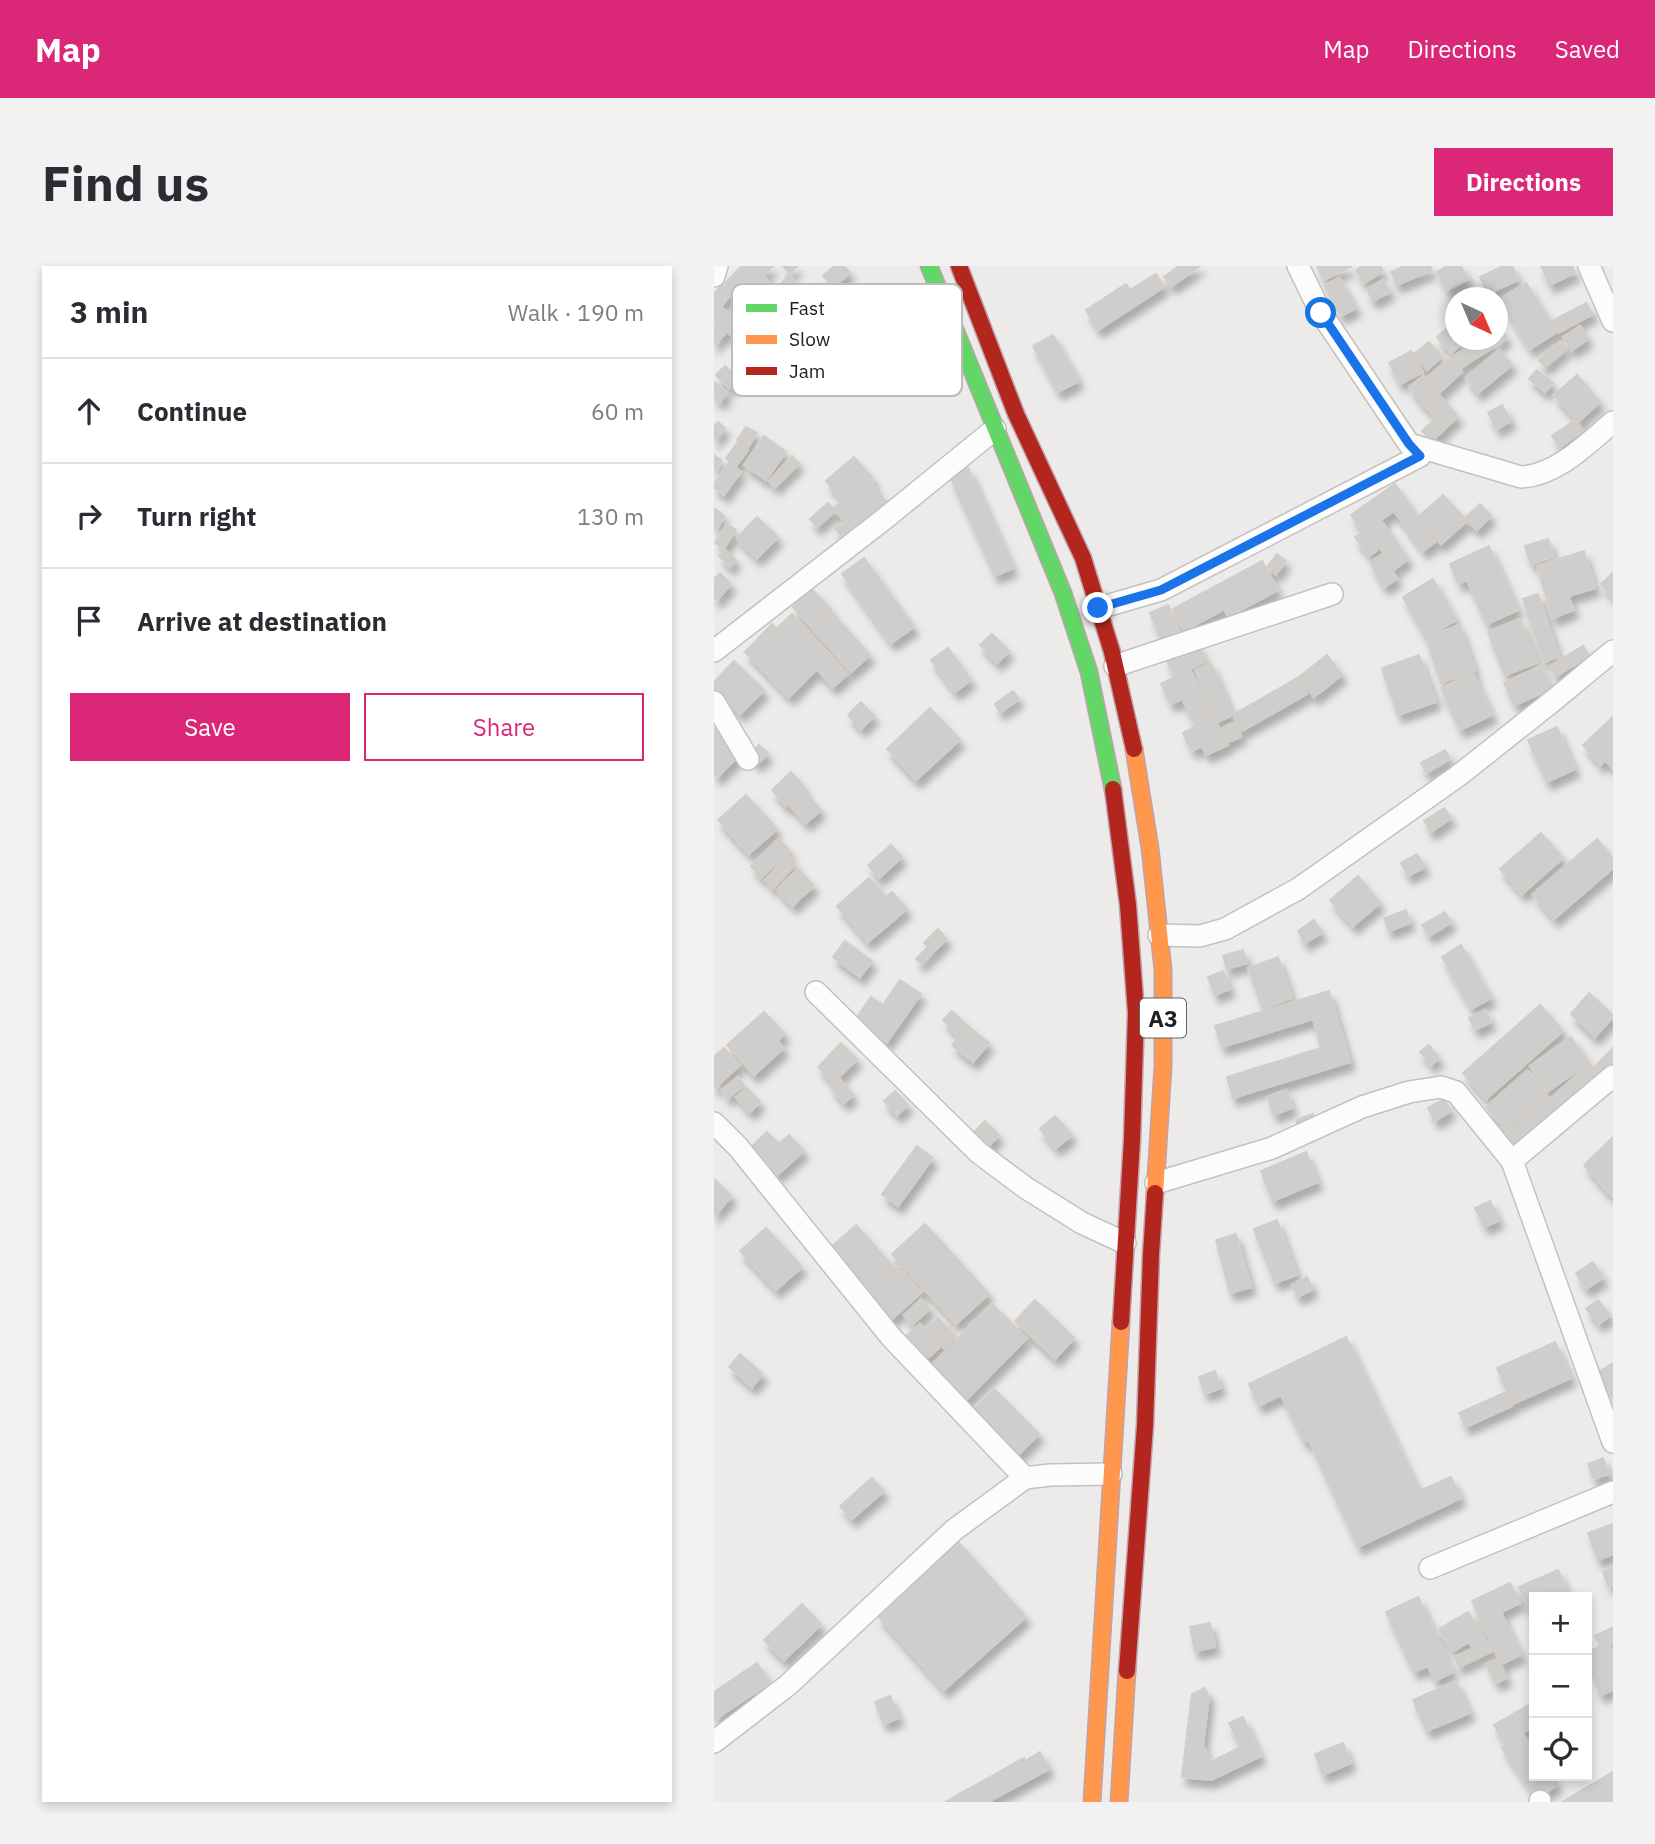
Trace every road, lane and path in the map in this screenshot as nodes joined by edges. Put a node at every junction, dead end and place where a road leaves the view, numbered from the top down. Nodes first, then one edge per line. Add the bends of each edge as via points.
1 (717, 266) edge
2 (929, 266) edge
3 (959, 266) edge
4 (1298, 266) edge
5 (1589, 266) edge
6 (714, 276) edge
7 (936, 284) edge
8 (1613, 321) edge
9 (962, 348) edge
10 (1613, 422) edge
11 (995, 429) junction
12 (1409, 444) junction
13 (1332, 594) dead end
14 (1098, 608) junction
15 (714, 651) edge
16 (1613, 651) edge
17 (1115, 666) junction
18 (714, 702) edge
19 (748, 759) dead end
20 (1159, 935) junction
21 (816, 992) dead end
22 (1613, 1076) edge
23 (714, 1123) edge
24 (1512, 1161) junction
25 (1156, 1183) junction
26 (1125, 1243) junction
27 (1613, 1442) edge
28 (1111, 1474) junction
29 (1025, 1478) junction
30 (1613, 1492) edge
31 (1430, 1568) dead end
32 (714, 1742) edge
33 (1091, 1802) edge
34 (1119, 1802) edge

1 - 6 street
2 - 7 highway, A3
3 - 14 highway, A3 via 1016,414 1083,558
4 - 12 street via 1321,313
5 - 8 street
9 - 11 highway, A3
10 - 12 street via 1536,476 1521,477
11 - 15 street
11 - 26 highway, A3 via 1063,593 1088,672 1113,785 1136,1013
12 - 14 street via 1420,456 1161,590
13 - 17 street
14 - 17 highway, A3
16 - 20 street via 1458,776 1298,889 1225,929 1200,936
17 - 20 highway, A3 via 1135,747
18 - 19 street
20 - 25 highway, A3 via 1163,1066
21 - 26 street via 979,1153 1082,1223
22 - 24 street
23 - 29 street via 891,1337
24 - 25 street via 1457,1092 1441,1087 1362,1107 1272,1148
24 - 27 street
25 - 34 highway, A3 via 1145,1426
26 - 28 highway, A3
28 - 29 street
28 - 33 highway, A3
29 - 32 street via 954,1530 789,1685
30 - 31 street

